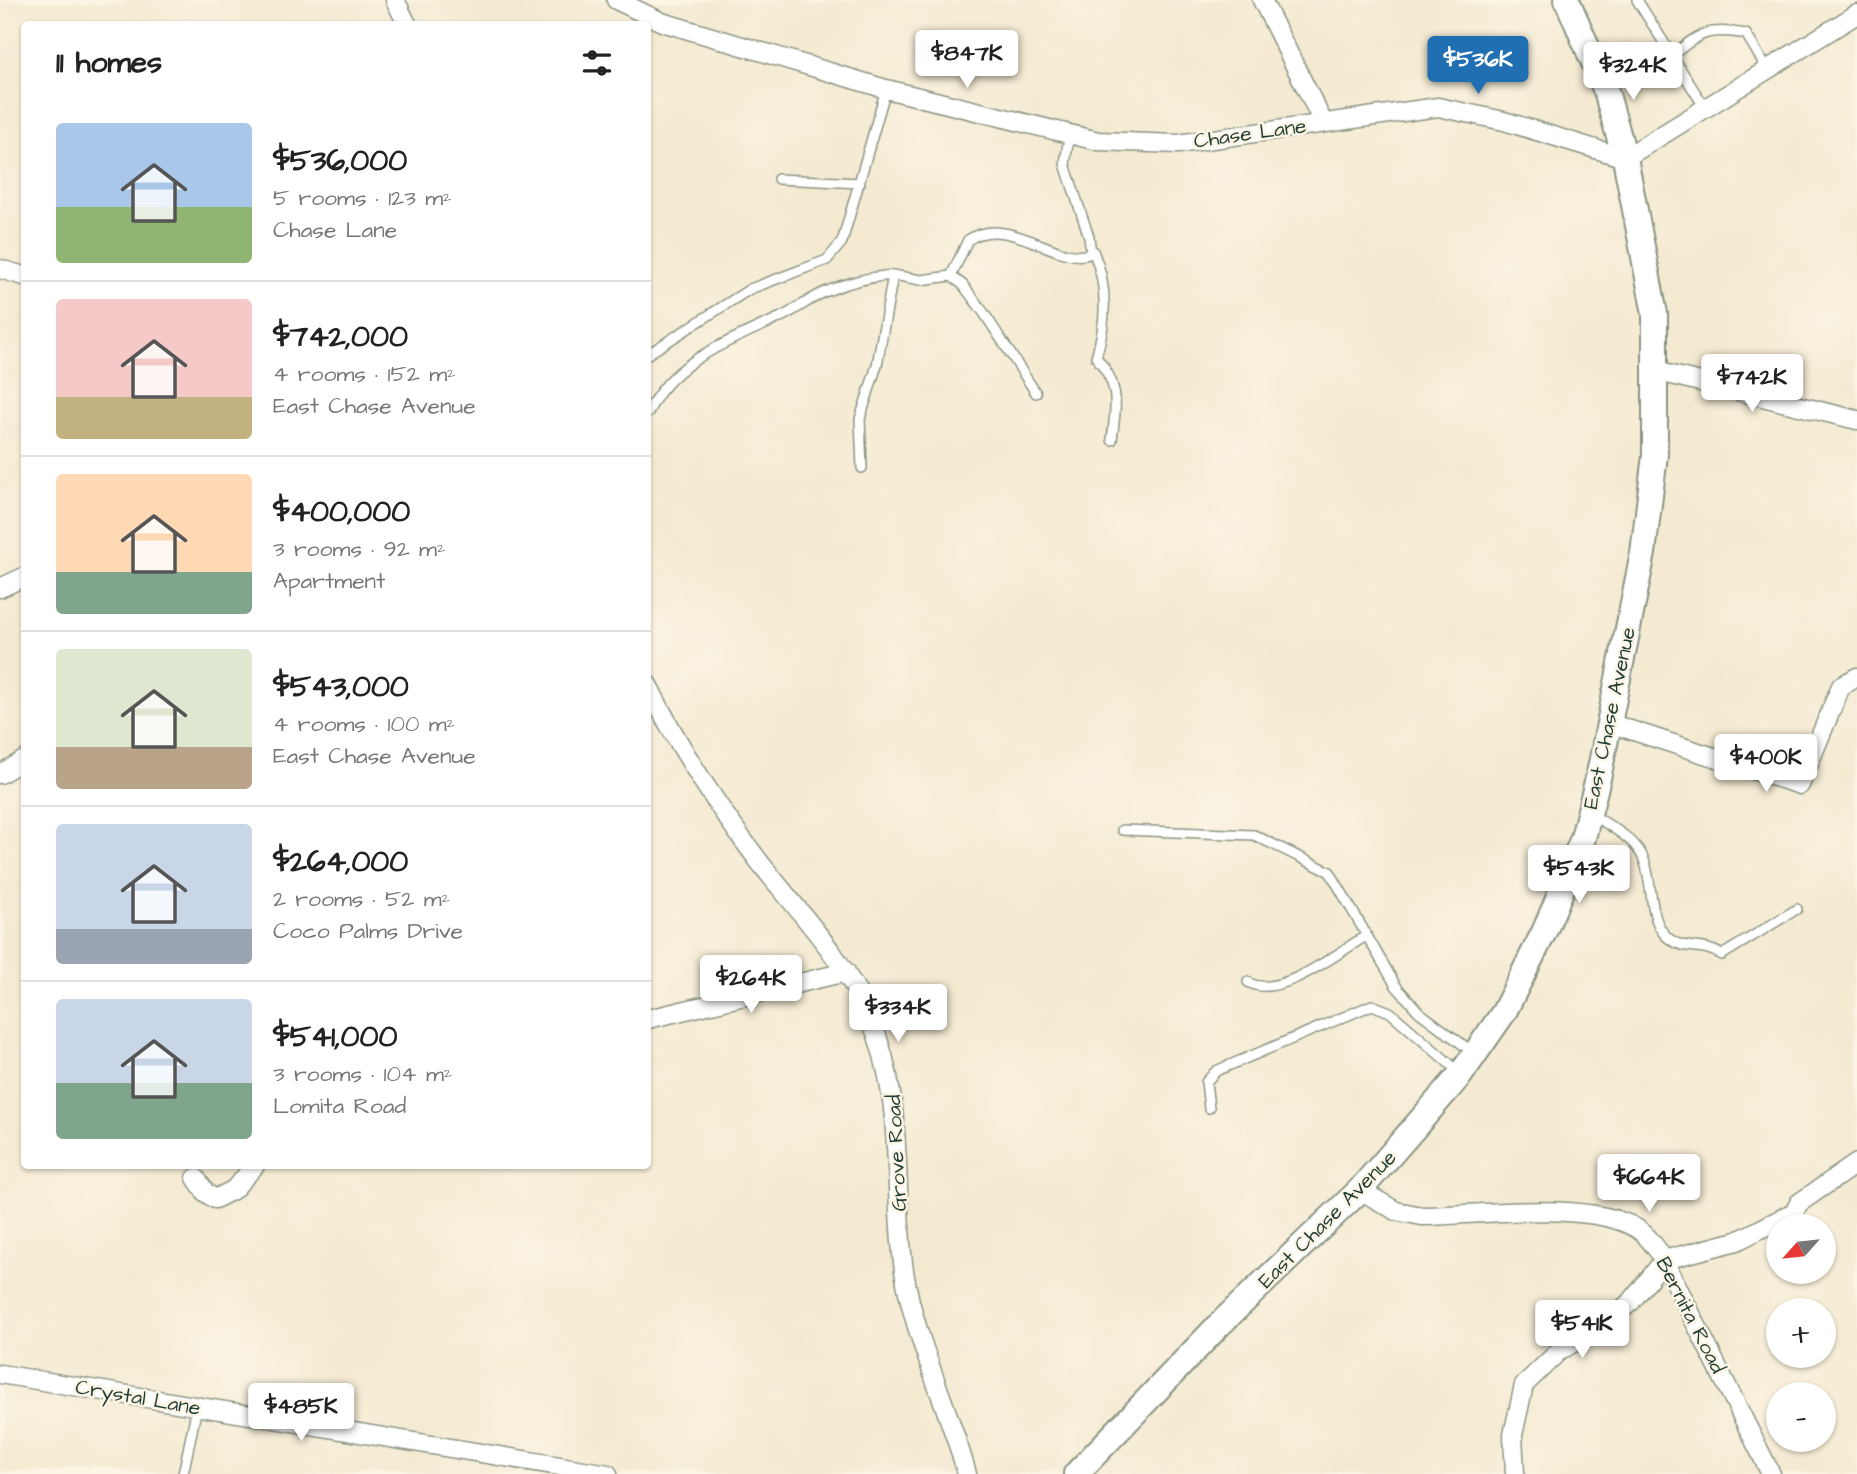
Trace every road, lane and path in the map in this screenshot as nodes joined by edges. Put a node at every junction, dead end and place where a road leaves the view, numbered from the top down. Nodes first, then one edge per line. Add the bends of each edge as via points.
1 (395, 0) edge
2 (616, 0) edge
3 (1262, 0) edge
4 (1567, 0) edge
5 (1637, 0) edge
6 (1857, 14) edge
7 (406, 21) edge
8 (1673, 55) junction
9 (1767, 69) junction
10 (886, 89) junction
11 (1705, 108) junction
12 (1323, 122) junction
13 (1069, 136) junction
14 (1625, 158) junction
15 (778, 179) dead end
16 (860, 183) junction
17 (1093, 251) junction
18 (0, 269) edge
19 (21, 275) edge
20 (893, 275) junction
21 (951, 276) junction
22 (651, 352) edge
23 (1655, 371) junction
24 (1036, 393) dead end
25 (651, 406) edge
26 (1857, 420) edge
27 (1112, 440) dead end
28 (862, 468) dead end
29 (21, 578) edge
30 (0, 588) edge
31 (1857, 677) edge
32 (651, 690) edge
33 (1609, 723) junction
34 (21, 762) edge
35 (0, 774) edge
36 (1590, 813) junction
37 (1122, 830) dead end
38 (1797, 909) dead end
39 (1366, 936) junction
40 (846, 972) junction
41 (1248, 982) dead end
42 (651, 1019) edge
43 (1469, 1064) junction
44 (1209, 1108) dead end
45 (1857, 1163) edge
46 (252, 1169) edge
47 (196, 1178) dead end
48 (1360, 1191) junction
49 (1664, 1260) junction
50 (0, 1374) edge
51 (197, 1407) junction
52 (183, 1474) edge
53 (608, 1474) edge
54 (967, 1474) edge
55 (1076, 1474) edge
56 (1515, 1474) edge
57 (1771, 1474) edge

1 - 7 street
2 - 10 street, Chase Lane via 662,22
3 - 12 street
4 - 14 main road, East Chase Avenue via 1606,91
5 - 8 lane
6 - 9 street
8 - 9 lane via 1690,40 1716,29 1746,34
8 - 11 lane
9 - 11 street
10 - 13 street, Chase Lane
10 - 16 lane
11 - 14 street
12 - 13 street, Chase Lane via 1178,144
12 - 14 street, Chase Lane via 1438,107 1504,121
13 - 17 lane via 1065,164
14 - 23 main road, East Chase Avenue via 1655,314
15 - 16 lane
16 - 22 lane via 842,242 827,260 750,289
17 - 21 lane via 1076,257 988,230 968,240
17 - 27 lane via 1104,275 1105,318 1096,357 1111,374 1116,406
18 - 19 street
20 - 21 lane via 921,280
20 - 25 lane via 864,278 826,292 712,348
20 - 28 lane via 880,355 860,419
21 - 24 lane via 964,285
23 - 26 street
23 - 33 main road, East Chase Avenue via 1655,455 1643,553
29 - 30 street
31 - 33 street via 1841,685 1800,785
32 - 40 street, Grove Road via 699,777
33 - 36 main road, East Chase Avenue
34 - 35 street
36 - 38 lane via 1632,841 1644,858 1656,921 1670,940 1684,946 1706,946 1722,955
36 - 43 main road, East Chase Avenue via 1545,930 1504,1012
37 - 39 lane via 1254,835 1329,872
39 - 41 lane via 1273,987 1258,988
39 - 43 lane via 1396,986
40 - 42 street
40 - 54 street, Grove Road via 869,1016 892,1085 905,1272 912,1308
43 - 44 lane via 1390,1012 1372,1006 1216,1071 1206,1082
43 - 48 main road, East Chase Avenue
45 - 49 street via 1799,1203 1794,1212 1737,1241
46 - 47 street via 233,1190 215,1199
48 - 49 street, Bernita Road via 1396,1211 1422,1216 1584,1212 1636,1228
48 - 55 main road, East Chase Avenue via 1219,1325
49 - 56 street via 1631,1302 1558,1352 1524,1385 1513,1435
49 - 57 street, Bernita Road
50 - 51 street, Crystal Lane
51 - 52 lane
51 - 53 street, Crystal Lane

